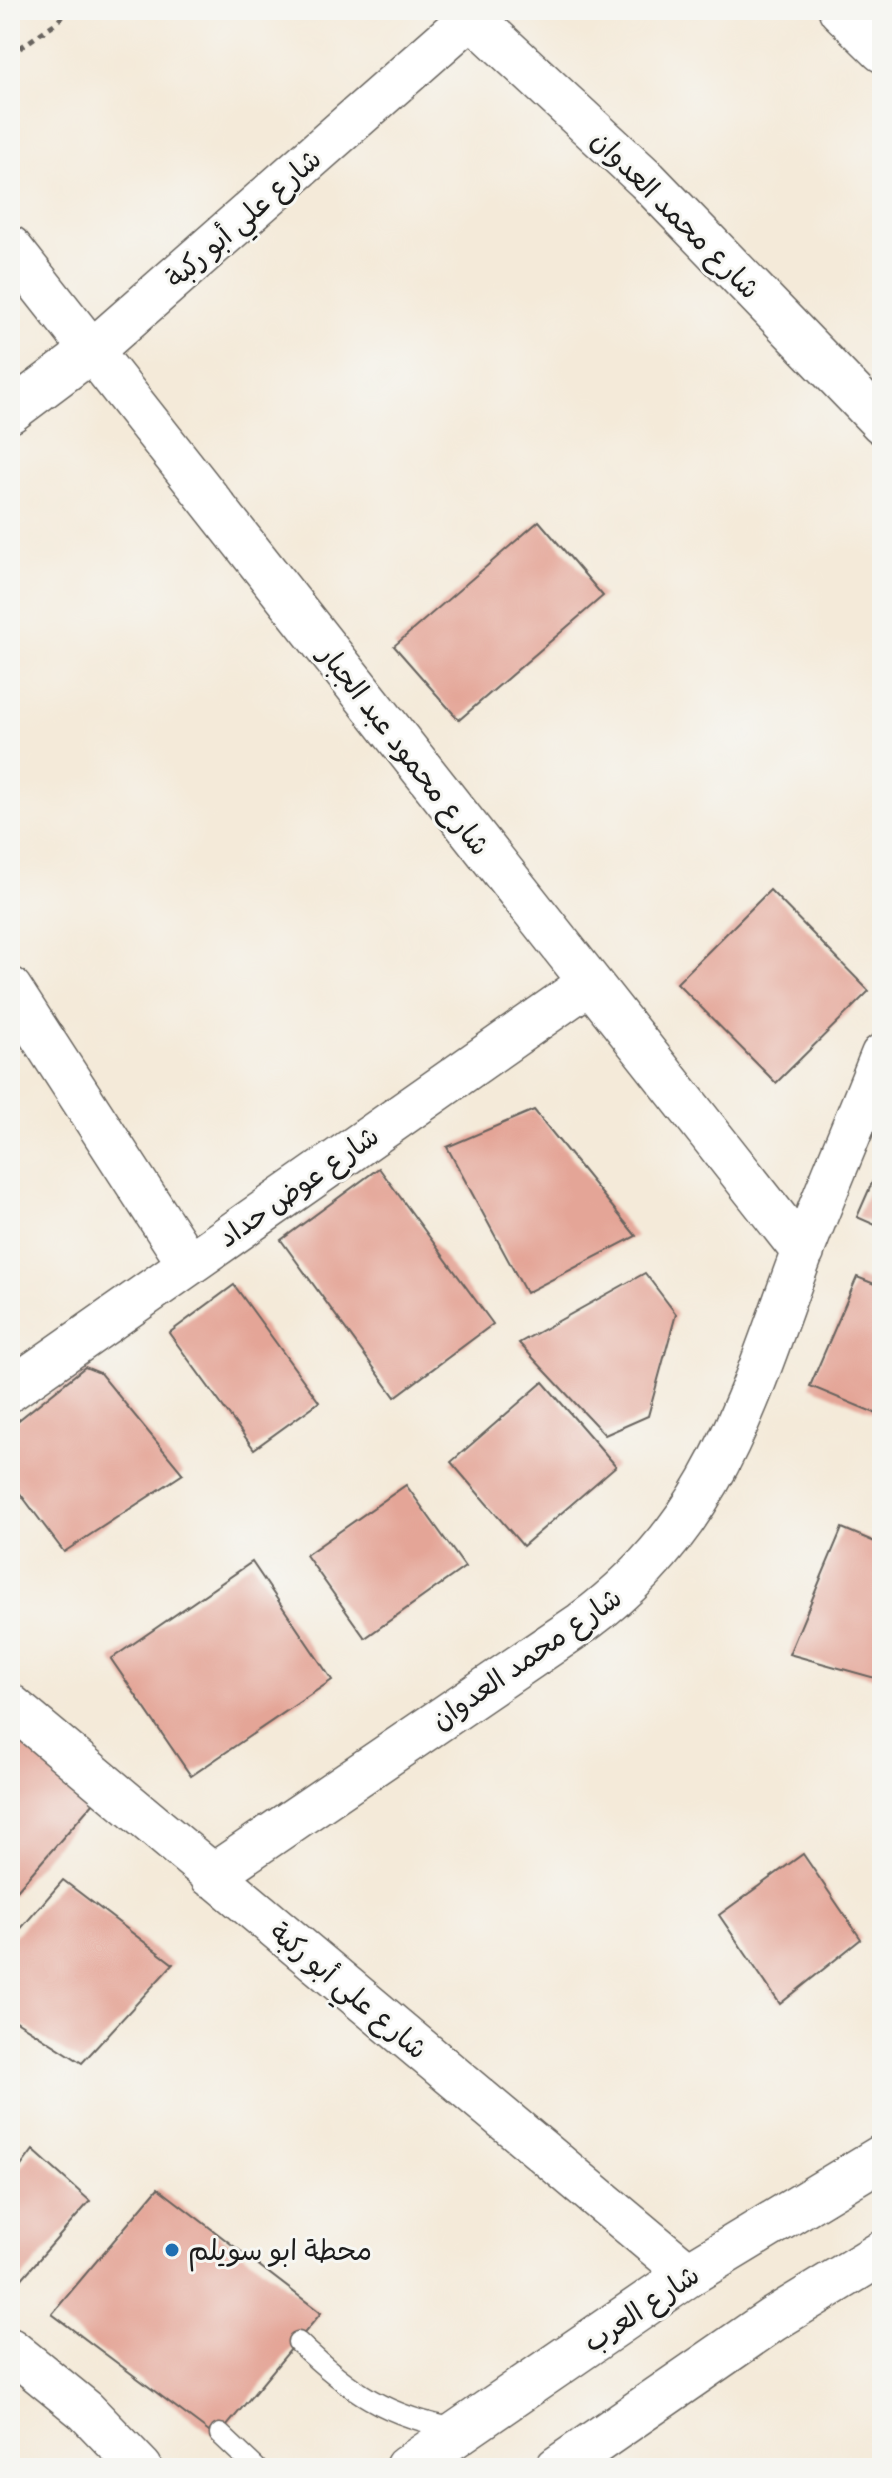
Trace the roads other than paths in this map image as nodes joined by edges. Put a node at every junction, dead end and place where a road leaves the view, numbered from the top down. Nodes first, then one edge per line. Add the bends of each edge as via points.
1 (840, 10) edge
2 (467, 14) edge
3 (882, 51) edge
4 (10, 247) edge
5 (94, 349) junction
6 (10, 412) edge
7 (882, 423) edge
8 (588, 984) junction
9 (10, 988) edge
10 (882, 1055) edge
11 (803, 1252) junction
12 (188, 1263) junction
13 (10, 1390) edge
14 (10, 1705) edge
15 (211, 1876) junction
16 (882, 2157) edge
17 (882, 2253) edge
18 (689, 2274) junction
19 (298, 2342) dead end
20 (10, 2349) edge
21 (462, 2430) junction
22 (220, 2434) dead end
23 (578, 2460) edge
24 (141, 2468) edge
25 (256, 2468) edge
26 (407, 2468) edge

1 - 3 street
2 - 5 street, شارع علي أبو ركبة
2 - 7 street, شارع محمد العدوان via 647,180
4 - 5 street, شارع محمود عبد الجبار
5 - 6 street, شارع علي أبو ركبة
5 - 8 street, شارع محمود عبد الجبار
8 - 11 street, شارع محمود عبد الجبار
8 - 12 street, شارع عوض حداد
9 - 12 street
10 - 11 street, شارع محمد العدوان
11 - 15 street, شارع محمد العدوان via 730,1446 664,1549 615,1599 582,1623
12 - 13 street, شارع عوض حداد
14 - 15 street, شارع علي أبو ركبة
15 - 18 street, شارع علي أبو ركبة
16 - 18 main road, شارع العرب
17 - 23 main road via 772,2320
18 - 21 main road, شارع العرب
19 - 21 lane via 366,2400 407,2418
20 - 24 street via 86,2411
21 - 26 main road, شارع العرب
22 - 25 lane

